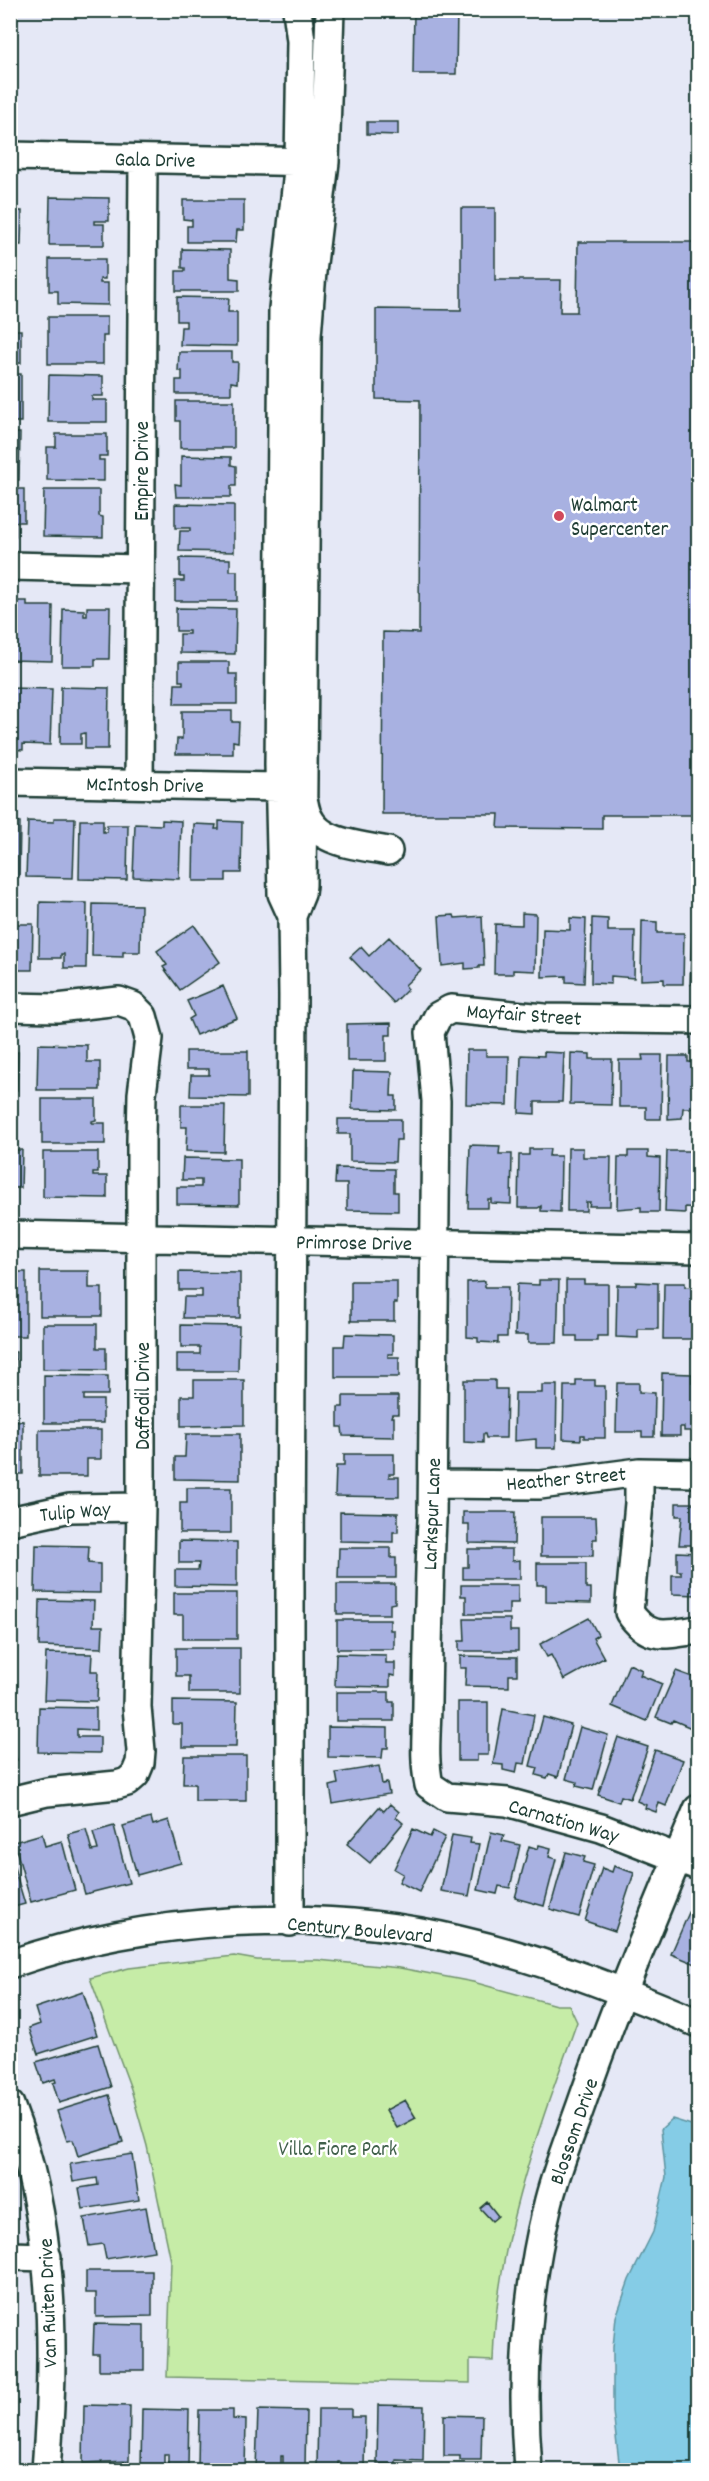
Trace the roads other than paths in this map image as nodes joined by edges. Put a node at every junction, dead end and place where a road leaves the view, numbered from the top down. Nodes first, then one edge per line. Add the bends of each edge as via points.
1 (297, 10) edge
2 (330, 10) edge
3 (10, 156) edge
4 (143, 159) junction
5 (312, 161) junction
6 (10, 566) edge
7 (140, 569) junction
8 (10, 782) edge
9 (139, 784) junction
10 (291, 790) junction
11 (302, 885) junction
12 (292, 916) junction
13 (10, 1007) edge
14 (699, 1020) edge
15 (10, 1235) edge
16 (142, 1237) junction
17 (292, 1240) junction
18 (434, 1244) junction
19 (699, 1249) edge
20 (639, 1472) junction
21 (699, 1473) edge
22 (433, 1484) junction
23 (141, 1507) junction
24 (10, 1521) edge
25 (699, 1630) edge
26 (429, 1785) joint
27 (10, 1801) edge
28 (699, 1809) edge
29 (688, 1862) edge
30 (290, 1922) junction
31 (10, 1964) edge
32 (623, 1991) junction
33 (699, 2023) edge
34 (10, 2105) edge
35 (10, 2256) edge
36 (47, 2257) junction
37 (46, 2470) edge
38 (528, 2470) edge

1 - 5 street
2 - 5 street
3 - 4 street, Gala Drive
4 - 5 street, Gala Drive
4 - 7 street, Empire Drive
5 - 10 street via 284,309
6 - 7 street
7 - 9 street, Empire Drive
8 - 9 street, McIntosh Drive
9 - 10 street, McIntosh Drive
10 - 11 street
10 - 11 street via 319,832 388,851 330,850 316,854 309,861
10 - 12 street via 282,894
11 - 12 street
12 - 17 street
13 - 16 street, Daffodil Drive via 57,1008 119,1001 133,1006 143,1016 148,1038 142,1094
14 - 18 street, Mayfair Street via 544,1018 451,1008 438,1016 430,1032 436,1101
15 - 16 street, Primrose Drive
16 - 17 street, Primrose Drive
16 - 23 street, Daffodil Drive
17 - 18 street, Primrose Drive
17 - 30 street
18 - 19 street, Primrose Drive
18 - 22 street, Larkspur Lane
20 - 21 street, Heather Street
20 - 22 street, Heather Street via 540,1485
20 - 25 street via 629,1612 649,1633
22 - 26 street, Larkspur Lane via 424,1763
23 - 24 street, Tulip Way via 69,1508
23 - 27 street, Daffodil Drive via 137,1707 141,1751 135,1775 117,1785 47,1792
26 - 29 street, Carnation Way via 447,1797 507,1802 548,1812
28 - 29 street, Blossom Drive
29 - 32 street, Blossom Drive
30 - 31 street, Century Boulevard via 171,1928 80,1944
30 - 32 street, Century Boulevard via 400,1929 456,1939 567,1970
32 - 33 street, Century Boulevard
32 - 38 street, Blossom Drive via 559,2168 545,2219 528,2320
34 - 36 street, Van Ruiten Drive via 33,2174
35 - 36 street
36 - 37 street, Van Ruiten Drive via 51,2328

